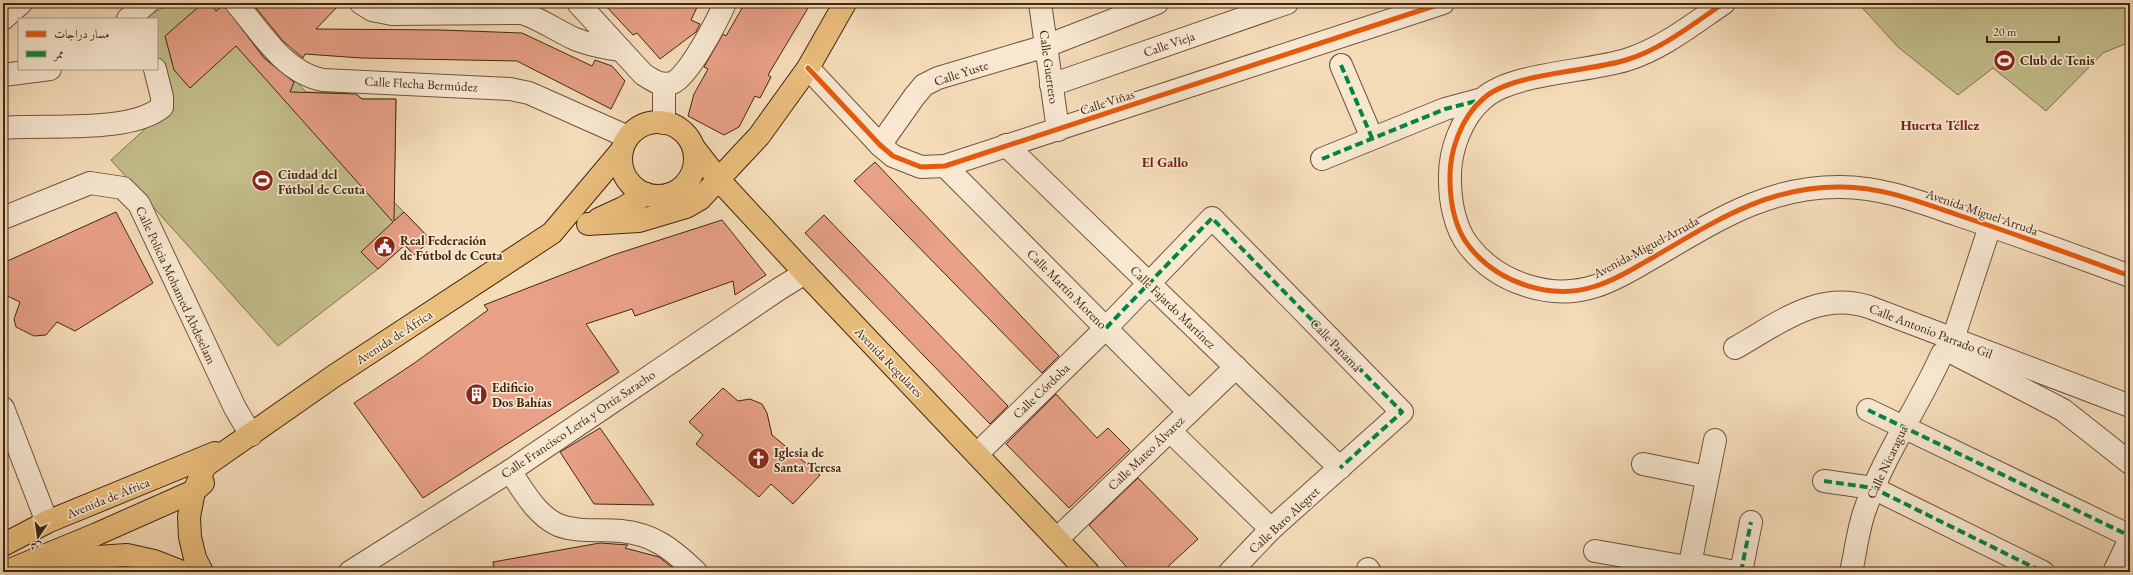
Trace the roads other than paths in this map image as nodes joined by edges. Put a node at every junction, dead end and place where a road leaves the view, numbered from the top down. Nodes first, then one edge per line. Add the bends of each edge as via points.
1 (21, 3) edge
2 (236, 3) edge
3 (361, 3) edge
4 (578, 3) edge
5 (725, 3) edge
6 (845, 3) edge
7 (1040, 3) edge
8 (1157, 3) edge
9 (1287, 3) edge
10 (1443, 3) edge
11 (1724, 3) edge
12 (600, 13) edge
13 (3, 18) edge
14 (1046, 46) junction
15 (621, 50) junction
16 (1341, 65) dead end
17 (808, 68) junction
18 (42, 70) edge
19 (155, 70) edge
20 (3, 75) edge
21 (664, 84) junction
22 (1051, 85) junction
23 (1482, 99) junction
24 (664, 123) junction
25 (3, 128) edge
26 (1058, 130) junction
27 (1372, 138) junction
28 (625, 144) junction
29 (880, 145) junction
30 (1006, 145) junction
31 (694, 148) junction
32 (746, 150) junction
33 (1322, 159) dead end
34 (945, 166) junction
35 (719, 180) junction
36 (654, 195) junction
37 (700, 199) junction
38 (3, 218) edge
39 (588, 224) junction
40 (1990, 226) junction
41 (552, 233) junction
42 (805, 274) junction
43 (2130, 276) edge
44 (1149, 283) junction
45 (1106, 328) junction
46 (1953, 339) junction
47 (1735, 348) dead end
48 (1236, 367) junction
49 (2130, 406) edge
50 (3, 408) edge
51 (1868, 410) dead end
52 (1190, 412) junction
53 (1904, 426) junction
54 (1170, 431) junction
55 (244, 440) junction
56 (1715, 440) dead end
57 (977, 454) junction
58 (2130, 463) edge
59 (1644, 464) dead end
60 (1340, 468) junction
61 (510, 471) junction
62 (1707, 477) junction
63 (1824, 481) dead end
64 (1873, 488) junction
65 (194, 491) junction
66 (47, 522) junction
67 (1751, 522) dead end
68 (1271, 529) junction
69 (2130, 538) edge
70 (1057, 539) junction
71 (3, 545) edge
72 (1595, 551) dead end
73 (36, 567) edge
74 (1688, 568) edge
75 (1238, 570) edge
76 (5, 572) edge
77 (182, 572) edge
78 (202, 572) edge
79 (350, 572) edge
80 (696, 572) edge
81 (1088, 572) edge
82 (1735, 572) edge
83 (1741, 572) edge
84 (1851, 572) edge
85 (2043, 572) edge
86 (2114, 572) edge

1 - 13 street
2 - 28 street, Calle Flecha Bermúdez via 286,61 311,77 323,80 510,89 529,94
3 - 15 street via 372,10 392,14 522,13 533,16 574,39
4 - 12 street
5 - 21 street via 697,55 674,82
6 - 17 main road
7 - 14 street, Calle Guerrero
8 - 14 street, Calle Yuste
9 - 22 street, Calle Vieja
10 - 26 street, Calle Viñas
11 - 23 street, Avenida Miguel Arruda via 1646,53 1607,65 1500,86
12 - 15 street
14 - 22 street, Calle Guerrero
14 - 29 street, Calle Yuste via 938,78 924,85
15 - 21 street via 643,74 654,82
16 - 27 street
17 - 29 street, Calle Viñas
17 - 32 main road
18 - 20 street
19 - 25 street via 162,107 153,114 106,124
21 - 24 street
22 - 26 street, Calle Guerrero
23 - 27 street via 1445,109
23 - 40 street, Avenida Miguel Arruda via 1466,121 1452,153 1450,180 1453,210 1466,243 1479,258 1505,276 1527,286 1561,291 1594,287 1610,281 1743,207 1766,198 1816,188 1844,187 1899,195
24 - 28 main road via 651,123 638,128
24 - 31 main road via 677,127 687,136
26 - 30 street, Calle Viñas
27 - 33 street
28 - 36 main road via 621,163 625,176 634,187
28 - 41 main road, Avenida de África
29 - 34 street, Calle Viñas via 893,156 921,167
30 - 34 street, Calle Viñas
30 - 44 street, Calle Fajardo Martínez
31 - 32 main road via 725,158
31 - 35 main road, Avenida Regulares
31 - 36 main road via 695,165 689,180 677,191
32 - 35 main road
34 - 45 street, Calle Martín Moreno
35 - 37 main road
35 - 42 main road, Avenida Regulares
36 - 37 main road via 684,201
36 - 39 main road, Avenida de África
37 - 39 main road via 680,209 639,221
38 - 55 street, Calle Policia Mohamed Abdeselam via 90,183 123,188 139,204 235,408
39 - 41 main road, Avenida de África
40 - 43 street, Avenida Miguel Arruda
40 - 46 street
41 - 55 main road, Avenida de África via 334,376
42 - 57 main road, Avenida Regulares
42 - 61 street, Calle Francisco Lería y Ortiz Saracho via 772,293
44 - 45 street, Calle Córdoba
44 - 48 street, Calle Fajardo Martínez
44 - 60 street, Calle Panamá via 1212,218 1402,412
45 - 52 street, Calle Martín Moreno
45 - 57 street, Calle Córdoba
46 - 47 street, Calle Antonio Parrado Gil via 1858,303 1835,301 1819,303 1804,309
46 - 49 street, Calle Antonio Parrado Gil
48 - 52 street, Calle Mateo Álvarez
48 - 60 street, Calle Fajardo Martínez
50 - 66 street
51 - 53 street
52 - 54 street, Calle Mateo Álvarez
53 - 58 street, Calle Nicaragua via 1940,358 1945,352 1951,352 2046,400 2078,421
53 - 64 street, Calle Nicaragua
53 - 69 street
54 - 68 street
54 - 70 street, Calle Mateo Álvarez
55 - 65 main road, Avenida de África via 205,466
55 - 66 main road, Avenida de África
56 - 62 street
57 - 70 main road, Avenida Regulares
59 - 62 street
60 - 68 street, Calle Baro Alegret
61 - 79 street, Calle Francisco Lería y Ortiz Saracho
61 - 80 street via 538,510 557,524 581,531 621,531 649,536 675,552
62 - 74 street
63 - 64 street
64 - 84 street, Calle Nicaragua via 1865,508
64 - 85 street
65 - 73 main road, Avenida de África
65 - 78 main road via 189,517 190,537 195,558
66 - 71 main road, Avenida de África
67 - 83 street
68 - 75 street, Calle Baro Alegret
69 - 86 street
70 - 81 main road, Avenida Regulares
72 - 74 street
73 - 76 main road, Avenida de África
73 - 77 main road via 127,555 154,561
74 - 82 street

